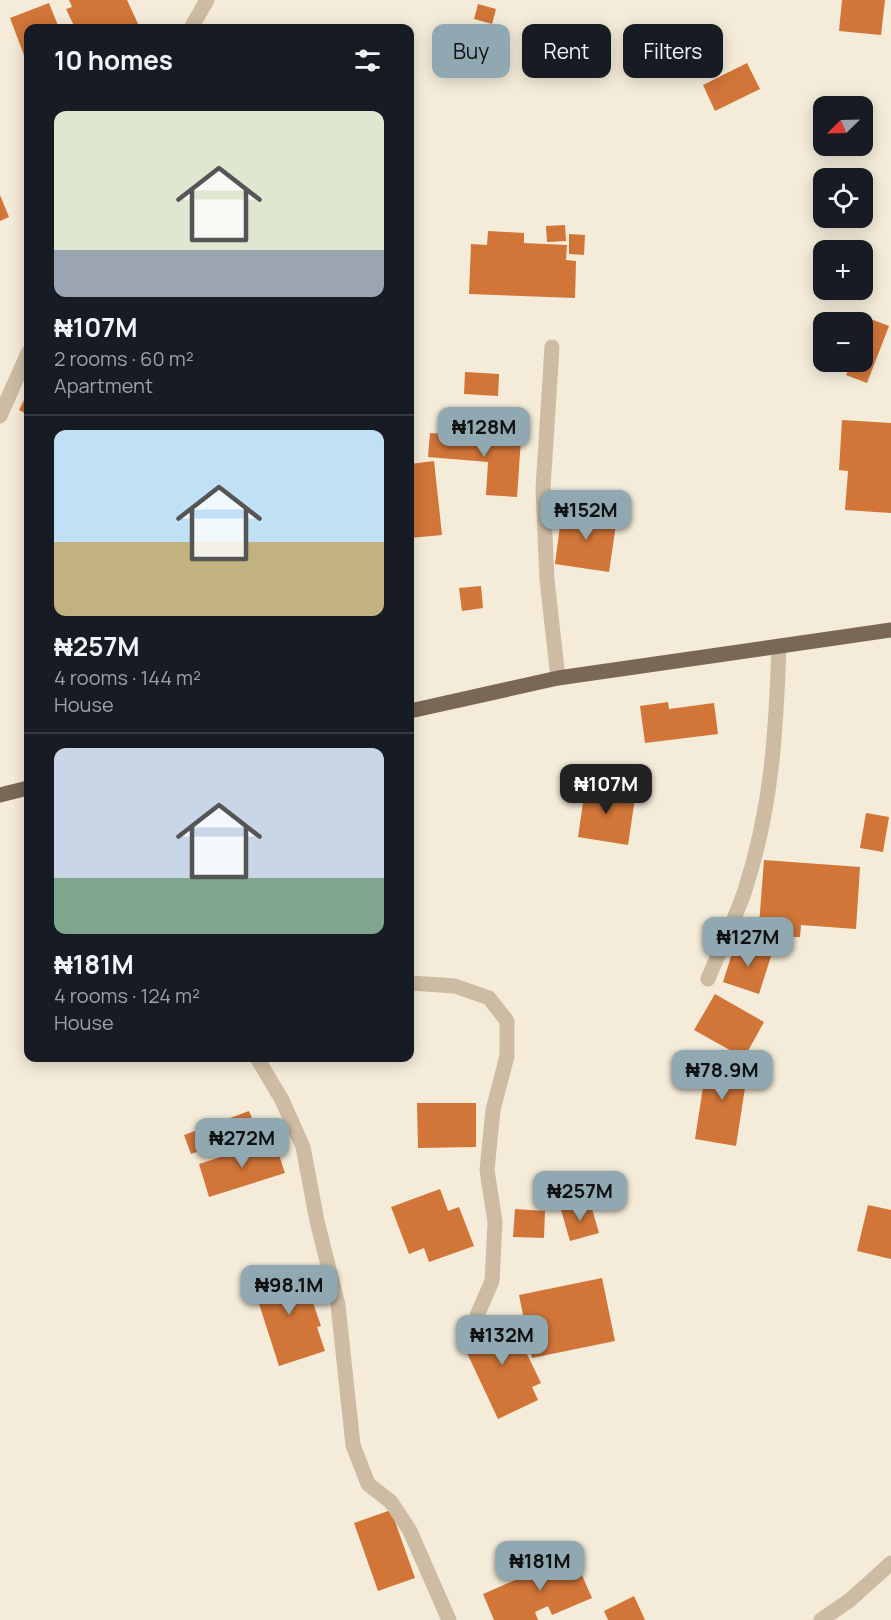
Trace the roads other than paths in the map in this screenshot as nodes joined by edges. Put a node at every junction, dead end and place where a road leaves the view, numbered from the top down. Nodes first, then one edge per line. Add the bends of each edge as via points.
1 (207, 0) edge
2 (193, 24) edge
3 (552, 347) dead end
4 (24, 362) edge
5 (0, 416) edge
6 (891, 630) edge
7 (779, 646) junction
8 (558, 678) junction
9 (414, 710) edge
10 (24, 789) edge
11 (0, 795) edge
12 (708, 979) dead end
13 (414, 983) edge
14 (259, 1062) edge
15 (476, 1318) dead end
16 (891, 1563) edge
17 (449, 1620) edge
18 (821, 1620) edge

1 - 2 street
3 - 8 street via 543,488 547,580
4 - 5 street
6 - 7 main road
7 - 8 main road
7 - 12 street via 773,762 764,821 745,891
8 - 9 main road
10 - 11 main road
13 - 15 street via 455,986 489,998 507,1021 507,1056 494,1110 487,1170 495,1222 492,1281
14 - 17 street via 303,1147 338,1305 353,1445 369,1484 391,1502 410,1531
16 - 18 street

